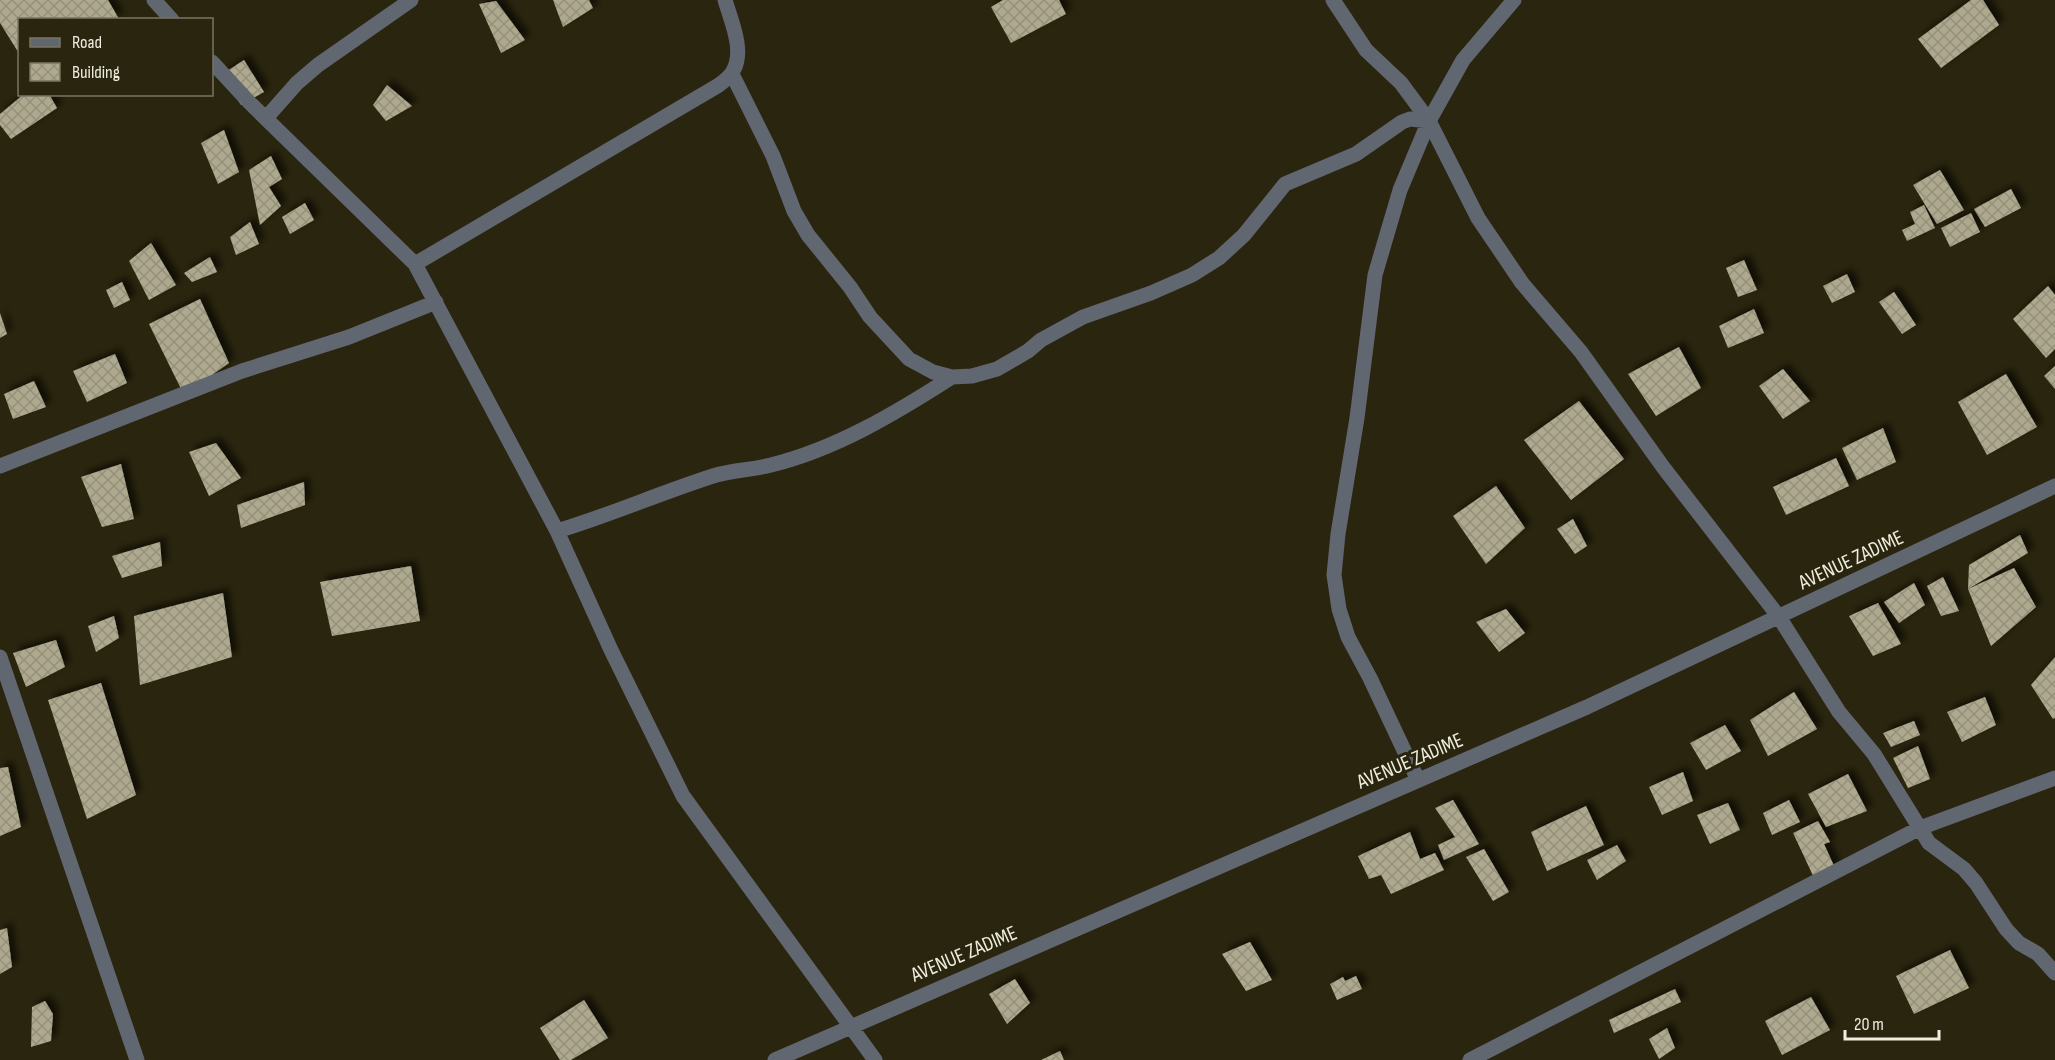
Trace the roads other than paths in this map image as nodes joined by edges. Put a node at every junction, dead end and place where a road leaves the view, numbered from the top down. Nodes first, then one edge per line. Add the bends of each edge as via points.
1 (154, 0) edge
2 (411, 0) edge
3 (725, 0) edge
4 (1333, 0) edge
5 (1514, 0) edge
6 (170, 18) edge
7 (213, 63) edge
8 (732, 74) junction
9 (266, 118) junction
10 (1429, 121) junction
11 (415, 264) junction
12 (436, 302) junction
13 (952, 377) junction
14 (0, 466) edge
15 (2055, 486) edge
16 (557, 531) junction
17 (1779, 617) junction
18 (0, 657) edge
19 (2055, 778) edge
20 (1418, 780) junction
21 (1920, 828) junction
22 (2055, 973) edge
23 (851, 1026) junction
24 (136, 1060) edge
25 (775, 1060) edge
26 (875, 1060) edge
27 (1470, 1060) edge

1 - 6 street
2 - 9 street via 318,65
3 - 8 street via 738,49
4 - 10 street via 1366,50 1401,82
5 - 10 street via 1463,60
7 - 9 street
8 - 11 street
8 - 13 street via 808,235 870,317 909,358 933,372
9 - 11 street
10 - 13 street via 1402,122 1356,154 1285,184 1244,235 1192,275 1083,317 997,369
10 - 17 street via 1478,218 1522,283 1581,352 1663,467
10 - 20 street via 1400,190 1375,275 1334,574 1348,637
11 - 12 street
12 - 14 street via 349,337 242,371
12 - 16 street
13 - 16 street via 882,420 798,457 716,475
15 - 17 street, AVENUE ZADIME
16 - 23 street via 683,796
17 - 20 street, AVENUE ZADIME via 1587,707
17 - 21 street
18 - 24 street
19 - 21 street
20 - 23 street, AVENUE ZADIME
21 - 22 street via 1929,843 1964,869 2019,943 2038,954
21 - 27 street
23 - 25 street, AVENUE ZADIME
23 - 26 street

